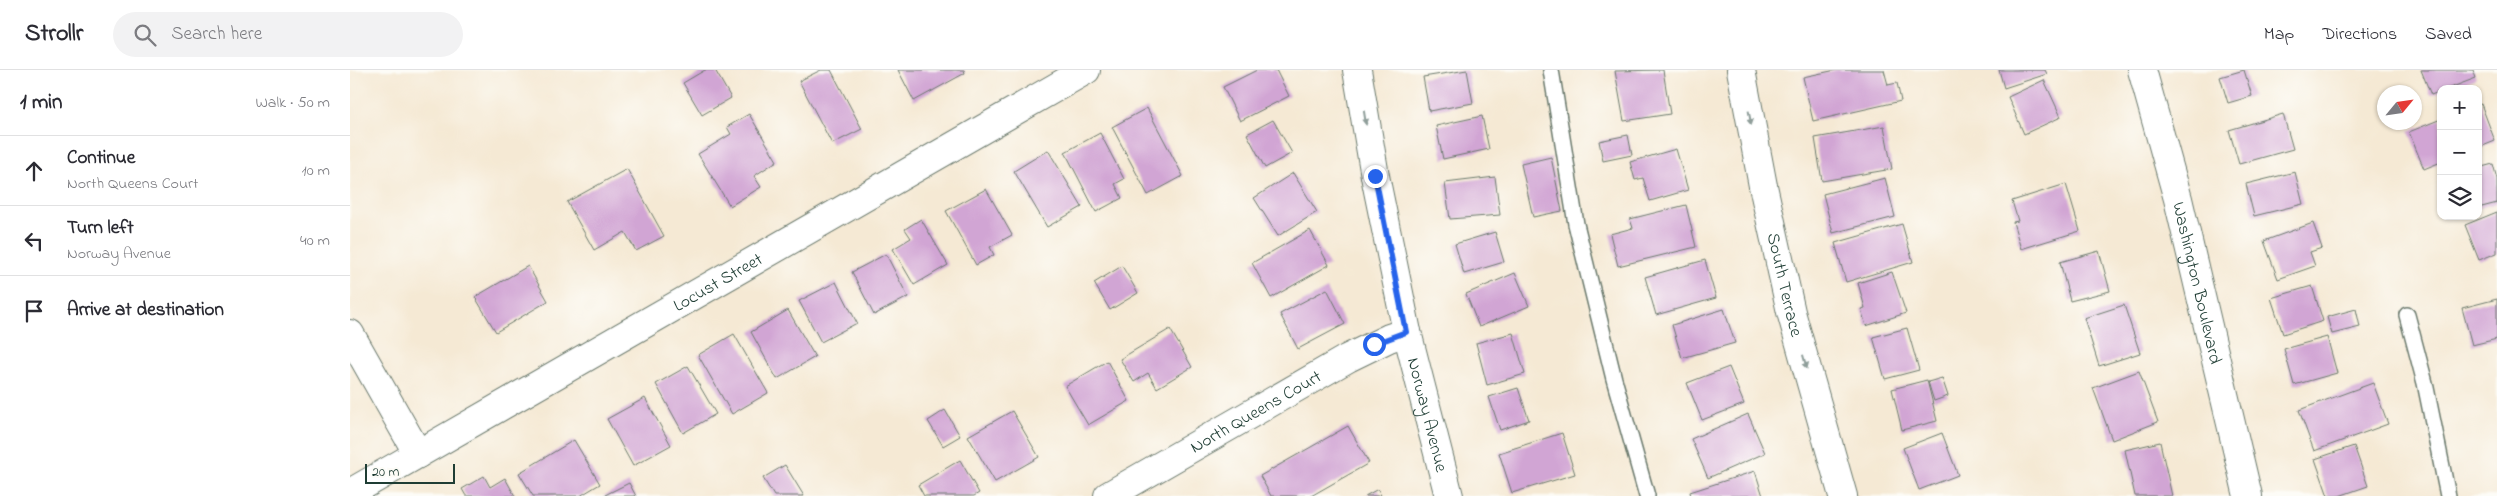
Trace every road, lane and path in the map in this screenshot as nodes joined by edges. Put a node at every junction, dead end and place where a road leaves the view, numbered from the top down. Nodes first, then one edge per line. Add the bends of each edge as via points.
1 (1086, 70) edge
2 (1358, 70) edge
3 (1550, 70) edge
4 (1741, 70) edge
5 (2142, 70) edge
6 (2407, 315) dead end
7 (1406, 332) junction
8 (350, 334) edge
9 (418, 454) junction
10 (350, 493) edge
11 (1108, 496) edge
12 (1449, 496) edge
13 (1647, 496) edge
14 (1843, 496) edge
15 (2248, 496) edge
16 (2448, 496) edge

1 - 9 street, Locust Street
2 -> 7 street, Norway Avenue
3 - 13 lane via 1576,224
4 -> 14 street, South Terrace via 1791,312
5 - 15 street, Washington Boulevard via 2178,199
6 - 16 lane via 2425,383
7 - 11 street, North Queens Court via 1348,358
7 - 12 street, Norway Avenue
8 - 9 street
9 - 10 street, Locust Street

